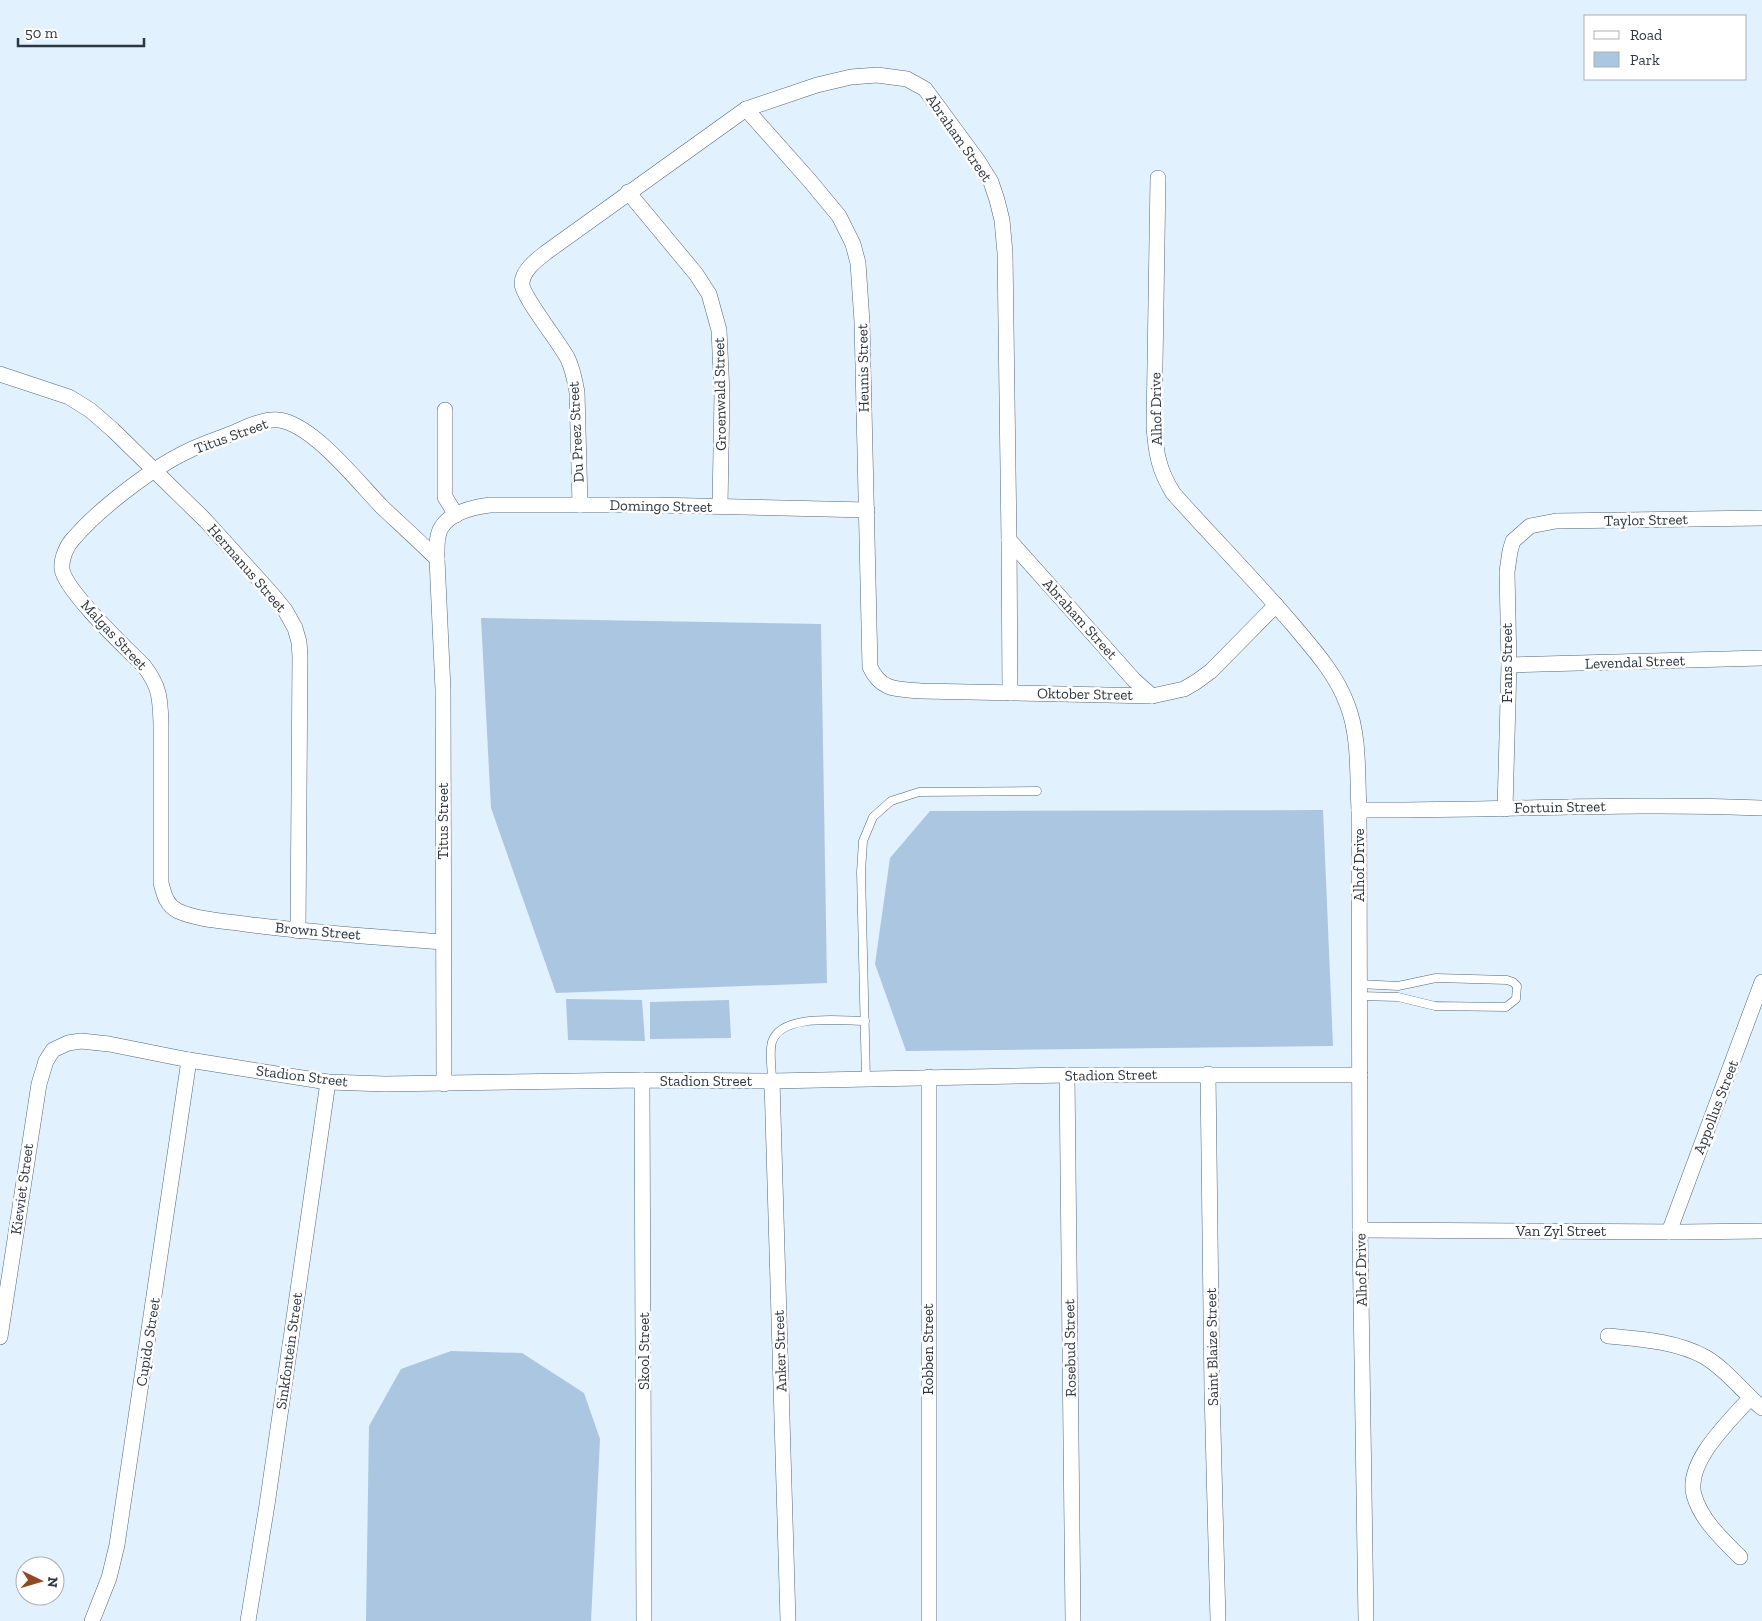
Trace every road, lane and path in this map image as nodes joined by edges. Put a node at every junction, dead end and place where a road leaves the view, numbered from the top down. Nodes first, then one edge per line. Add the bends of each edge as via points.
1 (746, 109) junction
2 (1158, 178) dead end
3 (628, 192) junction
4 (522, 284) joint
5 (0, 374) edge
6 (445, 410) dead end
7 (155, 470) junction
8 (580, 505) junction
9 (720, 506) junction
10 (867, 510) junction
11 (456, 515) junction
12 (1762, 518) edge
13 (1530, 526) joint
14 (1009, 540) junction
15 (437, 559) junction
16 (1276, 605) junction
17 (1762, 658) edge
18 (1508, 665) junction
19 (870, 667) joint
20 (1010, 693) junction
21 (1152, 696) junction
22 (1037, 791) dead end
23 (1505, 808) junction
24 (1762, 808) edge
25 (1359, 810) junction
26 (192, 916) joint
27 (298, 931) junction
28 (444, 942) junction
29 (1762, 982) edge
30 (1359, 990) junction
31 (865, 1021) junction
32 (57, 1047) joint
33 (189, 1060) junction
34 (1208, 1074) junction
35 (1067, 1075) junction
36 (1360, 1075) junction
37 (929, 1077) junction
38 (866, 1078) junction
39 (642, 1080) junction
40 (772, 1081) junction
41 (328, 1082) junction
42 (444, 1084) junction
43 (1360, 1230) junction
44 (1762, 1231) edge
45 (1669, 1232) junction
46 (1608, 1336) dead end
47 (0, 1337) edge
48 (1750, 1398) junction
49 (1762, 1408) edge
50 (1740, 1557) dead end
51 (92, 1621) edge
52 (248, 1621) edge
53 (644, 1621) edge
54 (788, 1621) edge
55 (929, 1621) edge
56 (1073, 1621) edge
57 (1218, 1621) edge
58 (1366, 1621) edge

1 - 3 street, Abraham Street
1 - 10 street, Heunis Street via 833,209 854,244 862,306
1 - 14 street, Abraham Street via 851,77 877,75 907,79 925,89 991,182 1002,220 1005,253
2 - 16 street, Alhof Drive via 1154,427 1157,456 1164,479 1173,493
3 - 4 street, Abraham Street via 548,250 528,269
3 - 9 street, Groenwald Street via 709,294 720,340
4 - 8 street, Du Preez Street via 526,296 555,336 574,376
5 - 7 street, Hermanus Street via 70,397 90,410
6 - 11 street via 446,497
7 - 15 street, Titus Street via 187,452 242,429 281,420 314,437
7 - 26 street, Malgas Street via 73,538 62,568 71,588 155,680 161,723 161,882 168,903
7 - 27 street, Hermanus Street via 271,593 285,610 297,635 300,656
8 - 9 street, Domingo Street
8 - 11 street, Domingo Street via 490,505
9 - 10 street, Domingo Street
10 - 19 street, Heunis Street
11 - 15 street, Titus Street via 440,528
12 - 13 street, Taylor Street via 1556,521
13 - 18 street, Frans Street via 1513,540 1507,572
14 - 20 street, Abraham Street
14 - 21 street, Abraham Street
15 - 28 street, Titus Street via 443,690
16 - 21 street, Oktober Street via 1211,671 1184,689
16 - 25 street, Alhof Drive via 1324,662 1348,705 1356,752
17 - 18 street, Levendal Street
18 - 23 street, Frans Street
19 - 20 street, Oktober Street via 880,682 895,689
20 - 21 street, Oktober Street
22 - 31 lane via 919,792 891,801 873,817 863,841 861,872
23 - 24 street, Fortuin Street
23 - 25 street, Fortuin Street
25 - 30 street, Alhof Drive
26 - 27 street, Brown Street
27 - 28 street, Brown Street
28 - 42 street, Titus Street
29 - 45 street, Appollus Street
30 - 30 lane via 1436,978 1507,980 1517,986 1516,1000 1506,1007 1435,1006
30 - 36 street, Alhof Drive
31 - 38 lane
31 - 40 lane via 802,1022 787,1026 778,1032 772,1043
32 - 33 street, Stadion Street via 81,1040
32 - 47 street, Kiewiet Street via 46,1061 39,1084
33 - 41 street, Stadion Street
33 - 51 street, Cupido Street via 117,1545 109,1578
34 - 35 street, Stadion Street
34 - 36 street, Stadion Street
34 - 57 street, Saint Blaize Street
35 - 37 street, Stadion Street
35 - 56 street, Rosebud Street
36 - 43 street, Alhof Drive
37 - 38 street, Stadion Street
37 - 55 street, Robben Street
38 - 40 street, Stadion Street
39 - 40 street, Stadion Street
39 - 42 street, Stadion Street
39 - 53 street, Skool Street
40 - 54 street, Anker Street
41 - 42 street, Stadion Street
41 - 52 street, Sinkfontein Street
43 - 45 street, Van Zyl Street
43 - 58 street, Alhof Drive
44 - 45 street, Van Zyl Street
46 - 48 street via 1672,1344 1692,1351 1724,1372
48 - 49 street
48 - 50 street via 1710,1444 1693,1480 1694,1494 1713,1530

